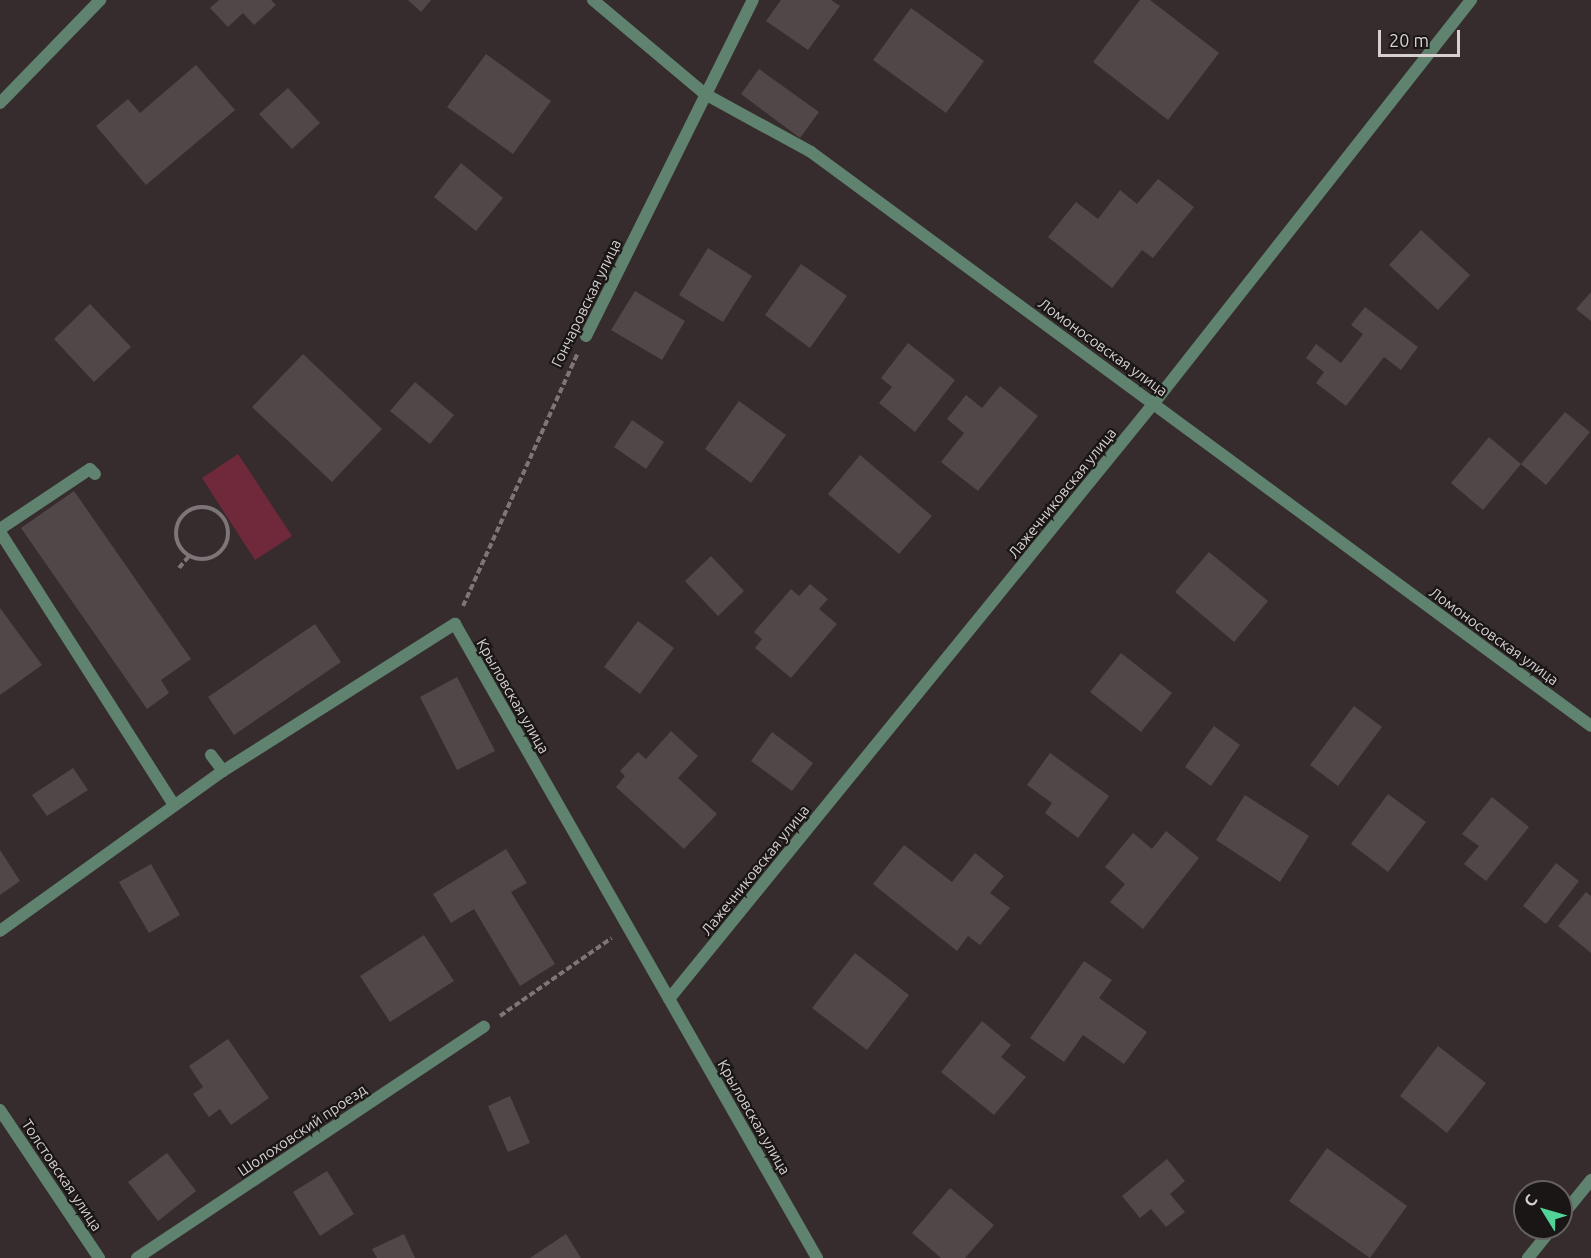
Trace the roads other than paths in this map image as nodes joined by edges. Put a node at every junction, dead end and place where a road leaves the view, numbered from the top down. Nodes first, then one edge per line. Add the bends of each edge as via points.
1 (100, 0) edge
2 (593, 0) edge
3 (753, 0) edge
4 (1471, 0) edge
5 (705, 94) junction
6 (0, 103) edge
7 (586, 336) road end
8 (1154, 403) junction
9 (95, 474) dead end
10 (0, 531) edge
11 (1591, 726) edge
12 (211, 755) dead end
13 (223, 771) junction
14 (174, 805) junction
15 (0, 931) edge
16 (669, 999) junction
17 (484, 1027) road end
18 (0, 1110) edge
19 (1591, 1180) edge
20 (1573, 1202) edge
21 (1542, 1240) edge
22 (99, 1258) edge
23 (137, 1258) edge
24 (817, 1258) edge
25 (1528, 1258) edge

1 - 6 street
2 - 5 street, Ломоносовская улица
3 - 5 street, Гончаровская улица
4 - 8 street, Лажечниковская улица
5 - 7 street, Гончаровская улица
5 - 8 street, Ломоносовская улица via 811,152
8 - 11 street, Ломоносовская улица
8 - 16 street, Лажечниковская улица
9 - 10 street via 90,469
10 - 14 street
12 - 13 street
13 - 14 street
13 - 16 street, Крыловская улица via 455,624
14 - 15 street
16 - 24 street, Крыловская улица
17 - 23 street, Шолоховский проезд
18 - 22 street, Толстовская улица
19 - 20 street
21 - 25 street

